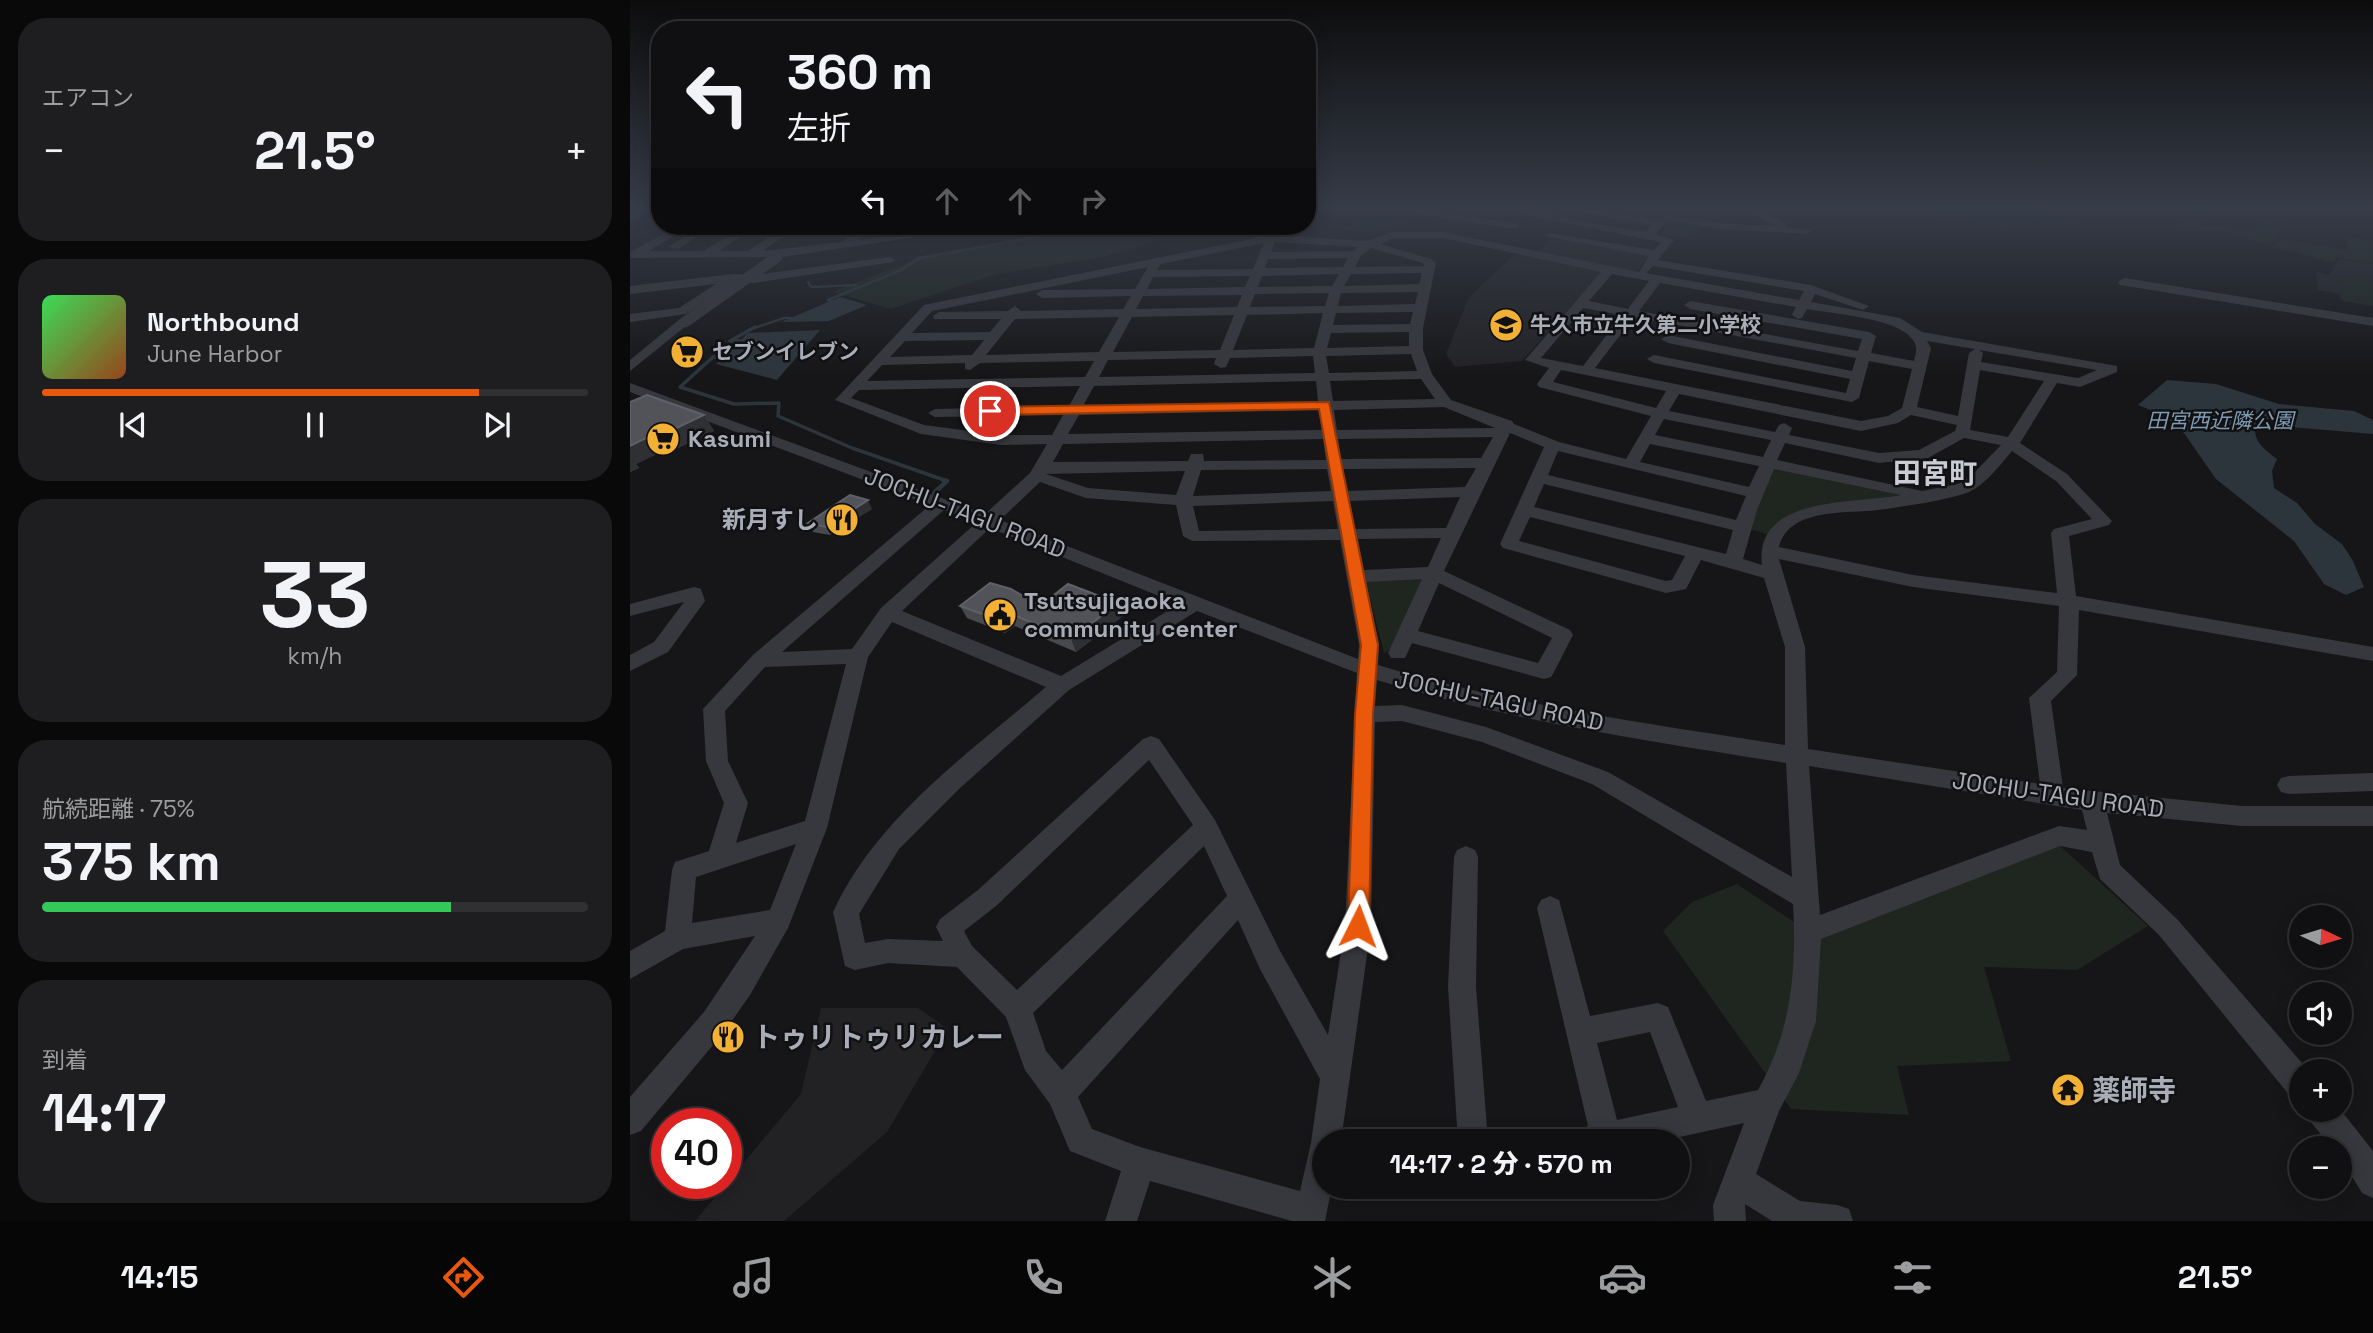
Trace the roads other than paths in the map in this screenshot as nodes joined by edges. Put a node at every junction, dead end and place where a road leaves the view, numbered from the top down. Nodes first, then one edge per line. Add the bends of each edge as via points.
1 (635, 263) edge
2 (692, 263) edge
3 (770, 263) edge
4 (868, 263) edge
5 (1147, 263) edge
6 (1155, 263) edge
7 (1217, 263) edge
8 (1260, 263) edge
9 (1350, 263) edge
10 (1427, 263) edge
11 (1575, 263) edge
12 (1650, 263) edge
13 (1679, 263) edge
14 (1429, 269) junction
15 (1609, 270) junction
16 (1345, 271) junction
17 (1256, 272) junction
18 (1213, 273) junction
19 (1149, 274) junction
20 (1639, 276) junction
21 (733, 278) junction
22 (1657, 279) junction
23 (2124, 282) dead end
24 (1701, 287) junction
25 (1424, 288) junction
26 (1336, 289) junction
27 (1811, 289) junction
28 (630, 290) edge
29 (1029, 290) junction
30 (1248, 291) junction
31 (1138, 293) junction
32 (704, 296) junction
33 (1582, 304) junction
34 (630, 305) edge
35 (1690, 305) junction
36 (1803, 305) junction
37 (1420, 308) junction
38 (1330, 309) junction
39 (1240, 311) junction
40 (1631, 312) junction
41 (1127, 313) junction
42 (1011, 315) junction
43 (917, 317) junction
44 (630, 318) edge
45 (1885, 319) junction
46 (1680, 321) junction
47 (2373, 322) edge
48 (1793, 323) junction
49 (1416, 328) junction
50 (1325, 329) junction
51 (1918, 335) junction
52 (993, 336) junction
53 (898, 338) junction
54 (1668, 339) junction
55 (1977, 345) junction
56 (1416, 351) junction
57 (1319, 353) junction
58 (1224, 355) junction
59 (1865, 356) junction
60 (1102, 358) junction
61 (975, 359) junction
62 (1654, 359) junction
63 (877, 360) junction
64 (1975, 365) junction
65 (1558, 366) junction
66 (1919, 366) junction
67 (630, 367) edge
68 (1586, 371) junction
69 (1425, 375) junction
70 (1859, 377) junction
71 (1321, 379) junction
72 (2052, 379) junction
73 (1214, 381) junction
74 (1639, 382) junction
75 (1088, 383) junction
76 (854, 386) junction
77 (955, 386) junction
78 (630, 387) edge
79 (1800, 388) junction
80 (1674, 389) junction
81 (1447, 403) junction
82 (1325, 405) junction
83 (1205, 406) junction
84 (1072, 409) junction
85 (1909, 410) junction
86 (1792, 411) junction
87 (935, 412) junction
88 (1659, 413) junction
89 (1505, 428) junction
90 (1964, 428) junction
91 (921, 429) junction
92 (1329, 433) junction
93 (1199, 436) junction
94 (1646, 438) junction
95 (1779, 438) junction
96 (1055, 439) junction
97 (2009, 443) junction
98 (1553, 445) junction
99 (1334, 463) junction
100 (1486, 463) junction
101 (1765, 463) junction
102 (1630, 465) junction
103 (1194, 466) junction
104 (1039, 472) junction
105 (1538, 478) junction
106 (1471, 492) junction
107 (1754, 493) junction
108 (1922, 494) junction
109 (1343, 497) junction
110 (1183, 501) junction
111 (941, 504) junction
112 (1524, 510) junction
113 (985, 520) junction
114 (1741, 526) junction
115 (1452, 533) junction
116 (1349, 534) junction
117 (1695, 553) junction
118 (1733, 562) junction
119 (1771, 563) junction
120 (1434, 572) junction
121 (1357, 576) junction
122 (2066, 601) junction
123 (1196, 603) junction
124 (630, 610) edge
125 (888, 612) junction
126 (2373, 654) edge
127 (858, 656) junction
128 (760, 660) junction
129 (630, 664) edge
130 (1367, 671) junction
131 (1062, 685) junction
132 (1364, 714) junction
133 (1797, 755) junction
134 (2373, 782) edge
135 (2289, 785) dead end
136 (2053, 797) junction
137 (2092, 802) junction
138 (2373, 816) edge
139 (1207, 827) junction
140 (815, 828) junction
141 (2101, 843) junction
142 (720, 857) junction
143 (1466, 857) dead end
144 (1241, 898) junction
145 (1806, 898) junction
146 (1550, 908) dead end
147 (779, 920) junction
148 (1808, 932) junction
149 (678, 938) junction
150 (962, 955) junction
151 (630, 966) edge
152 (1017, 1009) junction
153 (1580, 1032) junction
154 (2289, 1071) edge
155 (1336, 1078) junction
156 (1061, 1093) junction
157 (1768, 1103) junction
158 (1697, 1117) junction
159 (630, 1120) edge
160 (2331, 1122) edge
161 (1328, 1129) edge
162 (1472, 1129) edge
163 (1595, 1129) edge
164 (1645, 1129) edge
165 (1140, 1163) junction
166 (1739, 1182) junction
167 (2373, 1182) edge
168 (1310, 1216) edge
169 (1797, 1219) edge
170 (1121, 1221) edge
171 (1730, 1221) edge
172 (1837, 1221) edge

1 - 2 street
3 - 67 street, bridge
4 - 21 street
5 - 29 street
6 - 19 street
7 - 18 street
8 - 17 street
9 - 16 street
10 - 14 street
11 - 15 street
12 - 20 street
13 - 27 street
14 - 16 street
14 - 25 street
15 - 20 street
15 - 33 street
16 - 17 street
16 - 26 street
17 - 18 street
17 - 30 street
18 - 19 street
19 - 31 street
20 - 22 street
21 - 28 street
21 - 32 street
22 - 24 street
22 - 40 street
23 - 47 street
24 - 35 street
24 - 36 street
25 - 26 street
25 - 37 street
26 - 30 street
26 - 38 street
27 - 36 street
27 - 45 street
29 - 31 street
29 - 42 street
29 - 43 street via 928,308
30 - 31 street
30 - 39 street
31 - 41 street
32 - 34 street
32 - 44 street via 682,311
33 - 40 street
33 - 65 street via 1532,360
35 - 46 street
35 - 48 street
36 - 45 street
36 - 48 street
37 - 38 street
37 - 49 street
38 - 39 street
38 - 50 street
39 - 41 street
39 - 58 street
40 - 46 street
40 - 68 street
41 - 42 street
41 - 60 street
42 - 43 street
42 - 52 street
43 - 53 street
45 - 51 street
46 - 54 street
46 - 59 street
48 - 59 street via 1869,336
49 - 50 street
49 - 56 street
50 - 57 street
51 - 55 street
51 - 66 street via 1924,348
52 - 53 street
52 - 61 street
53 - 63 street
54 - 62 street
54 - 70 street
55 - 64 street
55 - 72 street via 2112,369 2080,383
56 - 57 street
56 - 69 street
57 - 58 street
57 - 71 street
58 - 60 street
58 - 73 street
59 - 66 street
59 - 70 street
60 - 61 street
60 - 75 street
61 - 63 street
61 - 77 street
62 - 74 street
62 - 79 street
63 - 76 street
64 - 72 street
64 - 90 street
65 - 68 street
65 - 88 street via 1544,384
66 - 85 street
68 - 74 street
69 - 71 street
69 - 81 street
70 - 79 street via 1852,398
71 - 73 street
71 - 82 street
72 - 97 street
73 - 75 street
73 - 83 street
74 - 80 street
75 - 77 street
75 - 84 street
76 - 77 street
76 - 91 street via 842,400
77 - 87 street
78 - 111 street, JOCHU-TAGU ROAD
79 - 86 street
80 - 86 street
80 - 88 street
81 - 82 street
81 - 89 street
82 - 83 street
82 - 92 street
83 - 84 street
83 - 93 street
84 - 87 street
84 - 96 street
85 - 86 street via 1893,420 1861,426
85 - 90 street
86 - 95 street
87 - 91 street
88 - 94 street
88 - 95 street
89 - 92 street
89 - 98 street
89 - 100 street
90 - 95 street via 1922,455 1879,458
90 - 97 street
91 - 96 street via 1001,440
92 - 93 street
92 - 99 street
93 - 96 street
93 - 103 street
94 - 101 street
94 - 102 street
95 - 101 street
96 - 104 street
97 - 108 street via 1963,488
97 - 122 street via 2050,469 2103,522 2060,533
98 - 102 street
98 - 105 street
99 - 100 street
99 - 103 street
99 - 109 street
100 - 106 street
101 - 107 street
101 - 108 street
102 - 107 street
103 - 104 street
103 - 110 street
104 - 110 street via 1086,493
104 - 113 street
105 - 112 street
105 - 114 street
106 - 109 street
106 - 115 street
107 - 114 street
108 - 119 street via 1877,505 1824,508 1795,518 1773,536
109 - 110 street
109 - 116 street
110 - 116 street via 1192,536
111 - 113 street, JOCHU-TAGU ROAD
111 - 128 street
112 - 117 street
112 - 117 street via 1509,544 1666,587 1679,585
113 - 123 street, JOCHU-TAGU ROAD
113 - 125 street
114 - 118 street
115 - 116 street
115 - 120 street
116 - 121 street
117 - 118 street
118 - 119 street
119 - 122 street
119 - 133 street via 1796,647
120 - 120 street via 1563,635 1544,672 1402,644
120 - 121 street
121 - 130 street via 1370,645
122 - 126 street
122 - 136 street via 2070,612 2067,675 2040,698
123 - 130 street, JOCHU-TAGU ROAD
123 - 131 street
124 - 129 street via 694,593 695,601 660,647
125 - 127 street
125 - 131 street
127 - 128 street
127 - 140 street
128 - 142 street via 714,709 717,761 736,803
130 - 132 street
130 - 133 street, JOCHU-TAGU ROAD via 1512,709
131 - 150 street via 890,842 846,912 855,957 888,951
132 - 145 street via 1402,713 1486,735 1600,778
132 - 155 street via 1358,926
133 - 136 street, JOCHU-TAGU ROAD
133 - 145 street
134 - 135 street
136 - 137 street, JOCHU-TAGU ROAD
137 - 138 street, JOCHU-TAGU ROAD via 2242,816
137 - 141 street
139 - 144 street
139 - 150 street via 1151,745 987,898 949,926
139 - 152 street
140 - 142 street
140 - 147 street
141 - 148 street via 2059,836
141 - 154 street via 2109,871 2168,927
142 - 149 street via 684,870
143 - 162 street via 1462,987
144 - 155 street
144 - 156 street
145 - 148 street
146 - 153 street
147 - 149 street
147 - 159 street via 714,1022
148 - 157 street via 1802,1021
149 - 151 street
150 - 152 street
152 - 156 street via 1035,1060
153 - 158 street via 1658,1017
153 - 163 street
155 - 161 street
156 - 165 street via 1081,1140
157 - 158 street
157 - 166 street
158 - 164 street
160 - 167 street
165 - 168 street
165 - 170 street
166 - 169 street
166 - 171 street via 1729,1205
169 - 172 street

